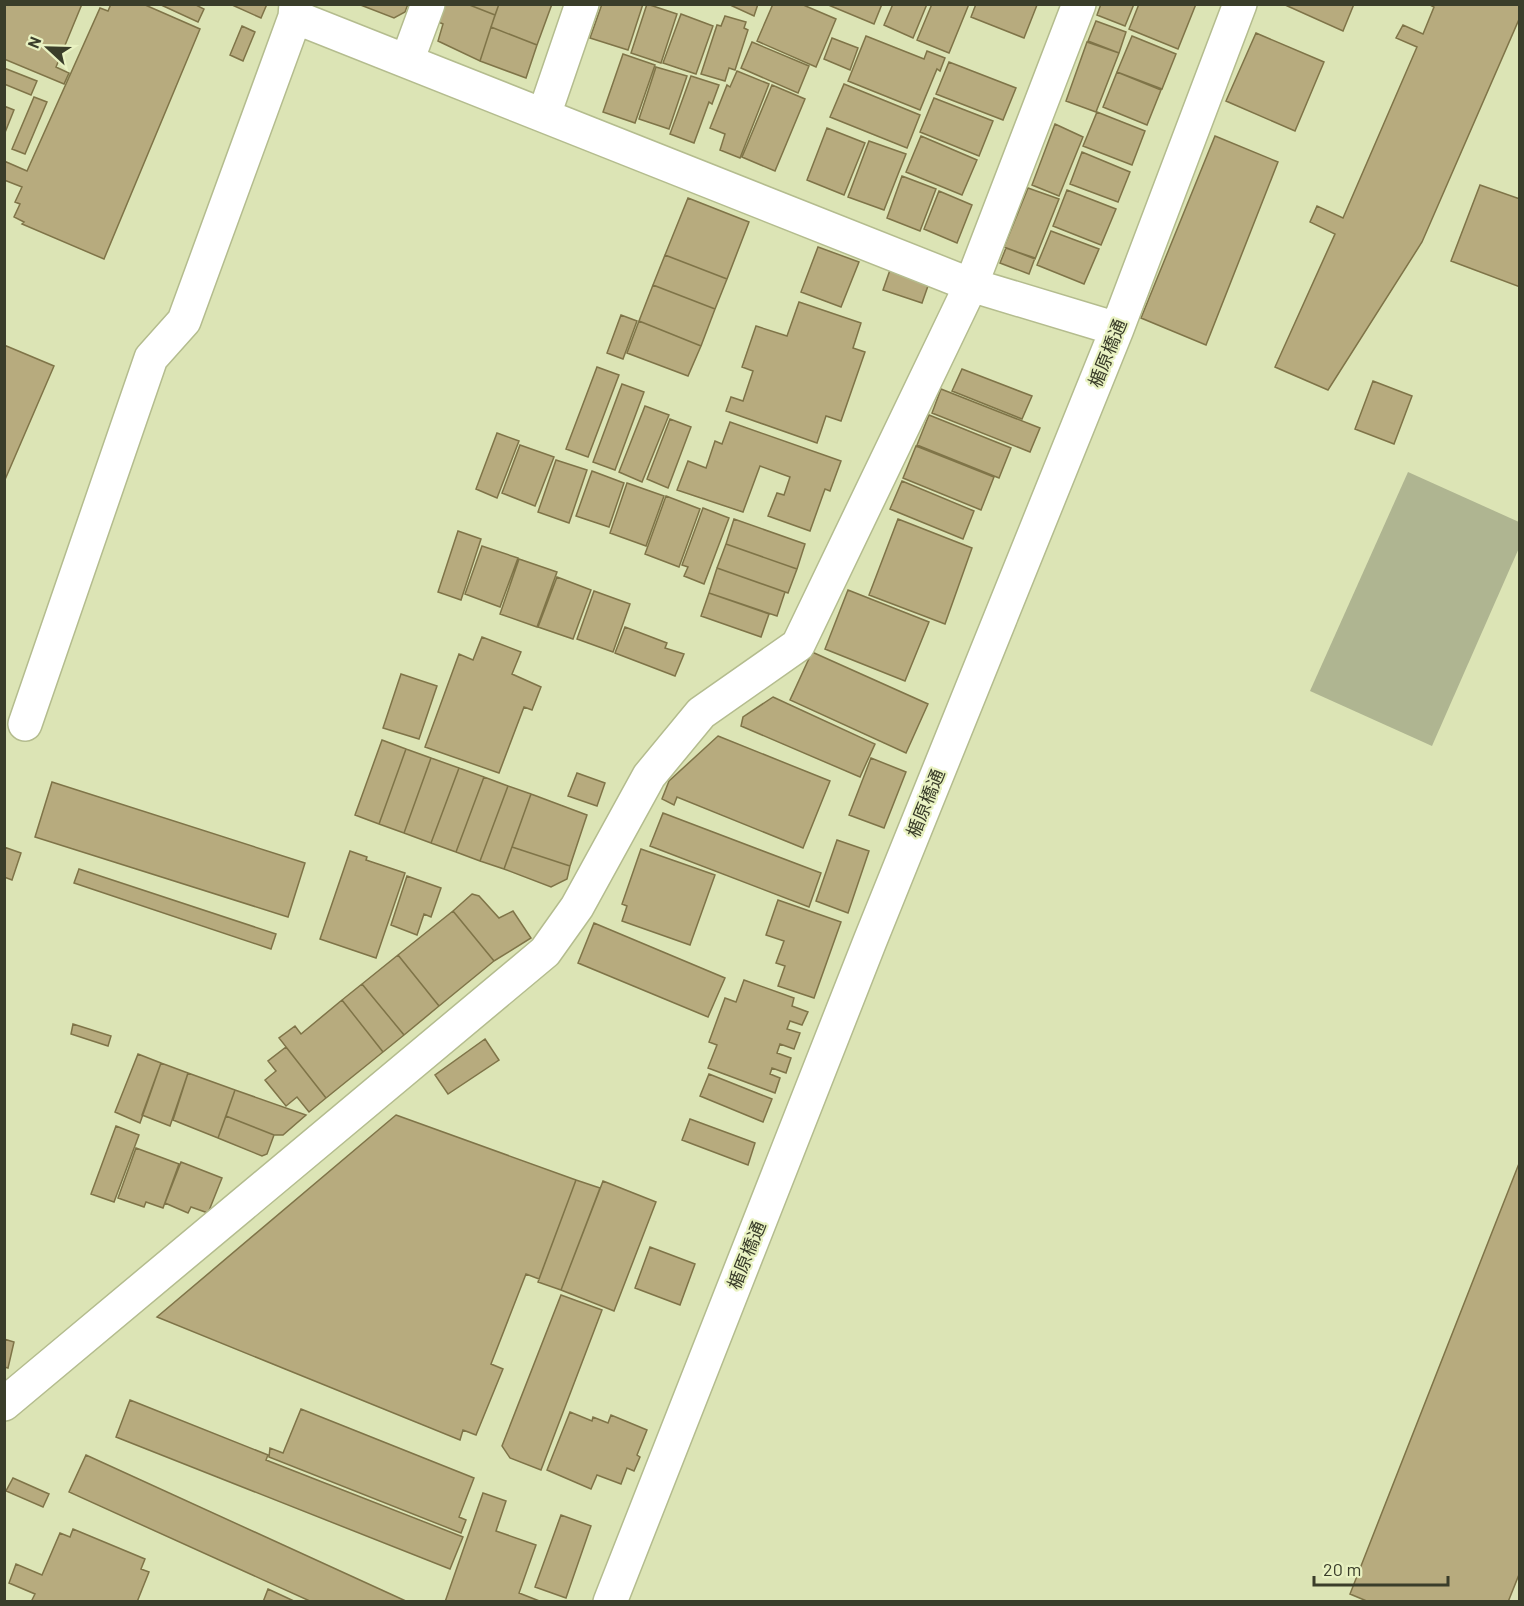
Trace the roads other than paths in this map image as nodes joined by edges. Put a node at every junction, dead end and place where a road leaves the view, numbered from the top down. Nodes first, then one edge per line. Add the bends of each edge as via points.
1 (428, 4) edge
2 (582, 4) edge
3 (1079, 4) edge
4 (1240, 4) edge
5 (296, 11) edge
6 (406, 61) junction
7 (544, 115) junction
8 (970, 285) junction
9 (1117, 329) junction
10 (25, 724) dead end
11 (4, 1404) edge
12 (610, 1602) edge

1 - 6 street
2 - 7 street
3 - 8 street
4 - 9 street, 楯原橋通
5 - 6 street
5 - 10 street via 183,321 151,358
6 - 7 street
7 - 8 street
8 - 9 street
8 - 11 street via 798,645 701,713 649,776 577,907 545,952
9 - 12 street, 楯原橋通 via 870,941

